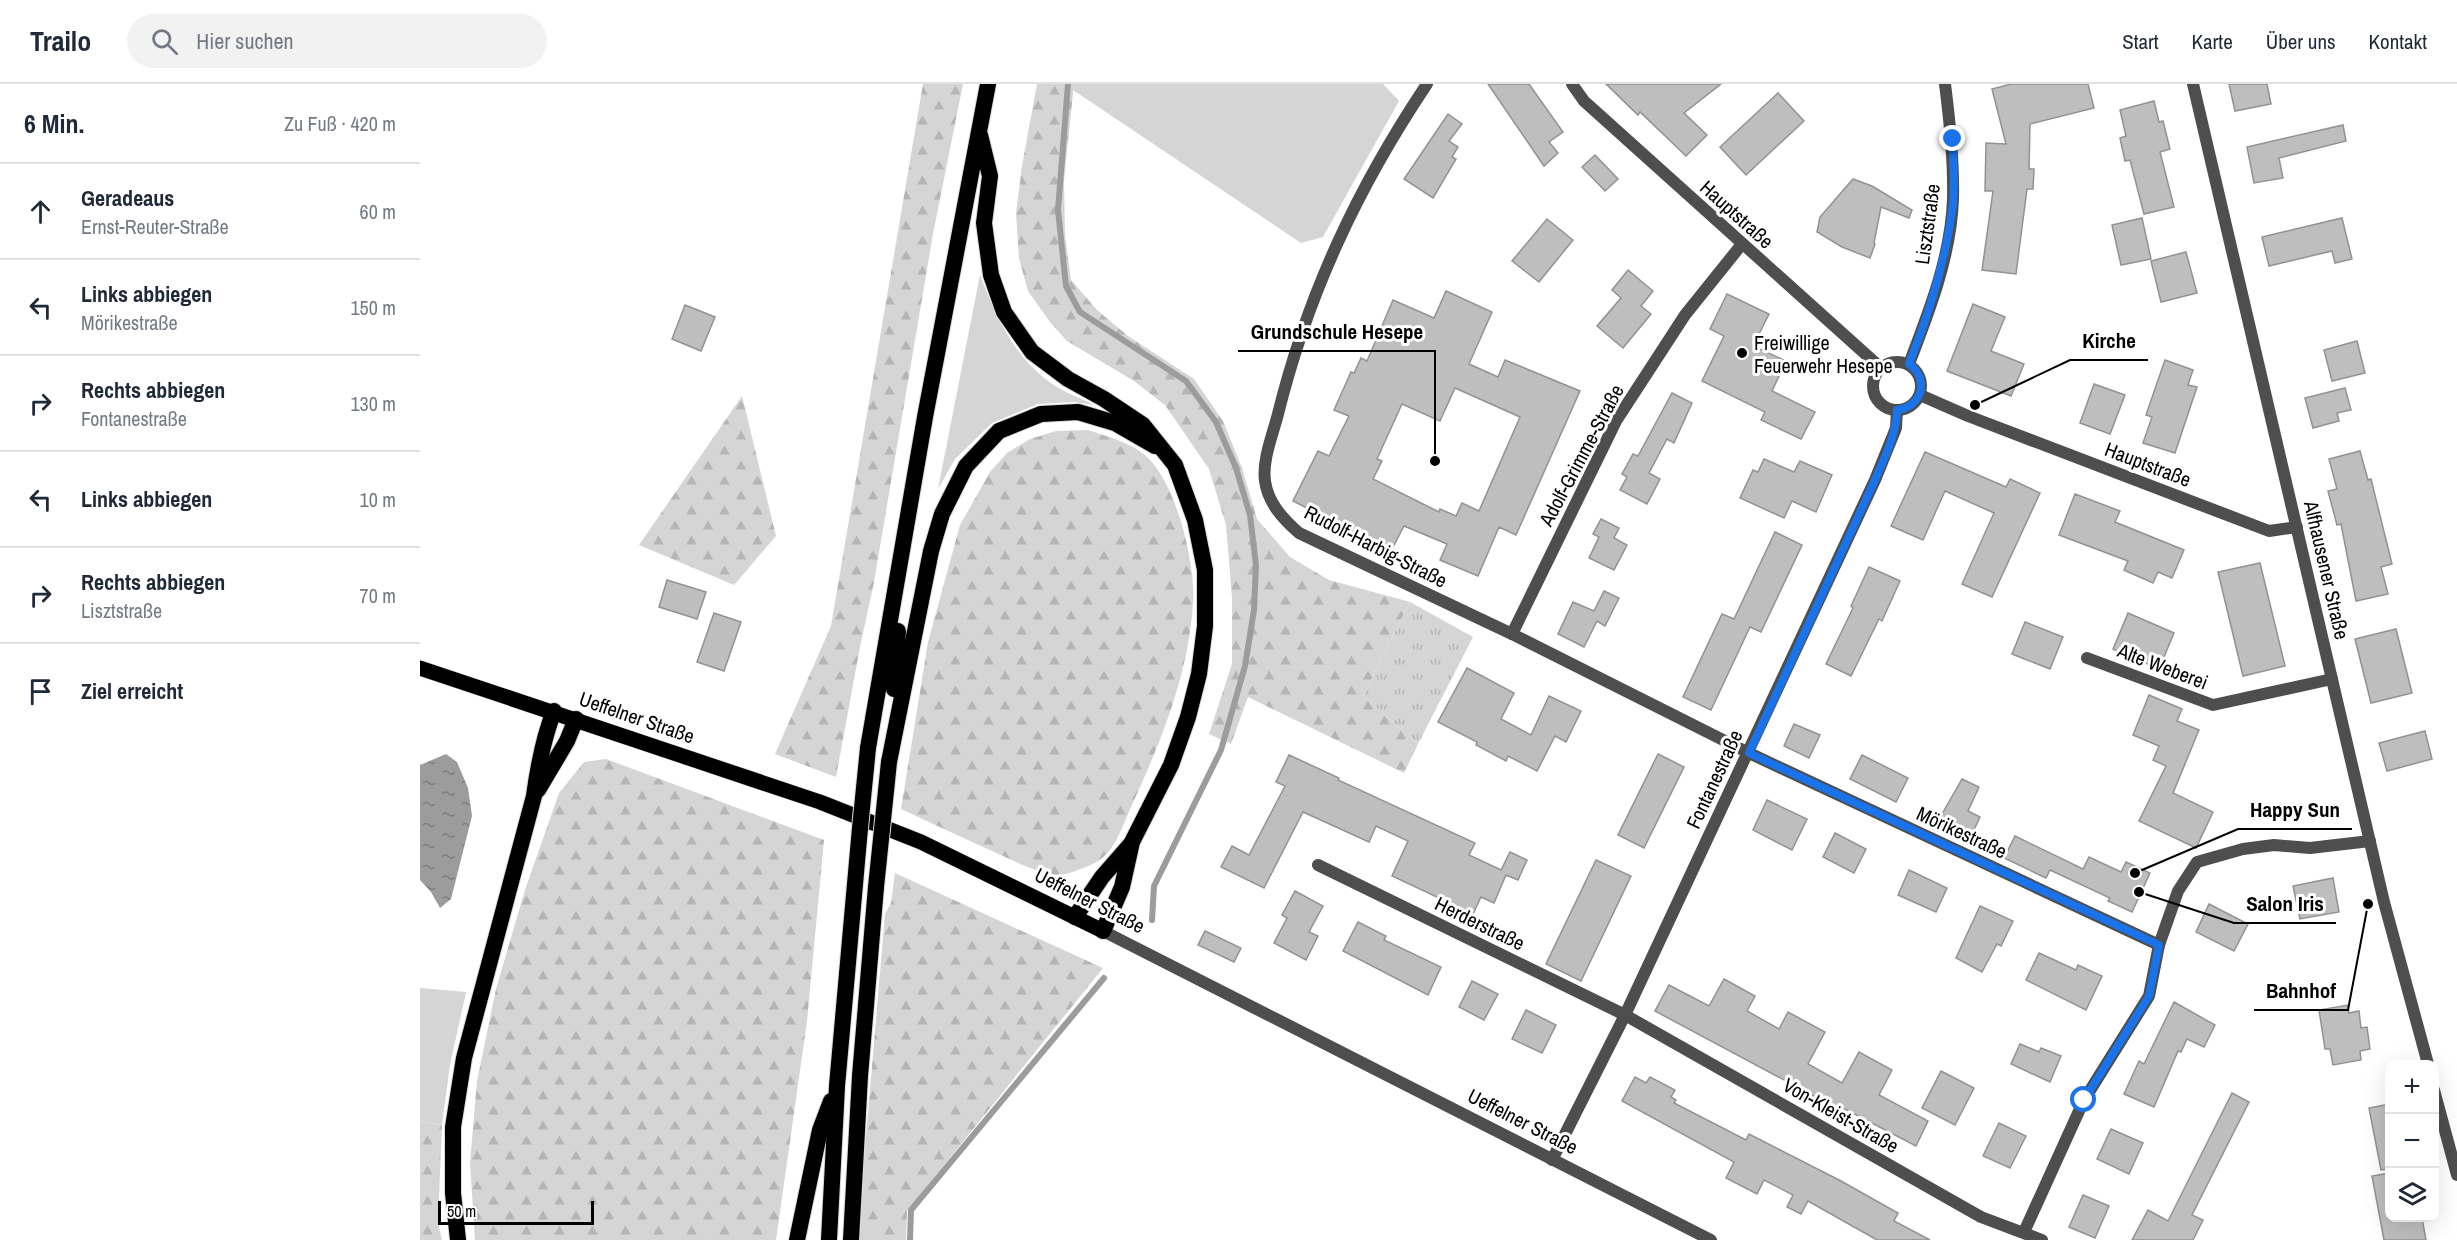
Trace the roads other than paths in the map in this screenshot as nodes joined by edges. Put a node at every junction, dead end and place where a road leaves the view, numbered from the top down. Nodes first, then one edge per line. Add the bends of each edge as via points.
1 (988, 84) edge
2 (1427, 84) edge
3 (1572, 84) edge
4 (1945, 84) edge
5 (2193, 84) edge
6 (980, 135) junction
7 (1742, 244) junction
8 (1909, 364) junction
9 (1881, 368) junction
10 (1920, 395) junction
11 (1897, 410) junction
12 (1161, 450) junction
13 (2297, 527) junction
14 (904, 544) junction
15 (1512, 634) junction
16 (2087, 658) dead end
17 (420, 668) edge
18 (2332, 679) junction
19 (554, 711) junction
20 (576, 719) junction
21 (1749, 753) junction
22 (889, 762) junction
23 (534, 796) junction
24 (2370, 841) junction
25 (1132, 842) junction
26 (1318, 865) dead end
27 (1076, 917) junction
28 (1104, 930) junction
29 (2159, 945) junction
30 (1625, 1015) junction
31 (2427, 1060) edge
32 (837, 1086) junction
33 (2439, 1108) edge
34 (1552, 1160) junction
35 (2457, 1175) edge
36 (2024, 1232) junction
37 (458, 1240) edge
38 (796, 1240) edge
39 (829, 1240) edge
40 (851, 1240) edge
41 (1711, 1240) edge
42 (2042, 1240) edge

1 - 6 highway
2 - 15 street, Rudolf-Harbig-Straße via 1354,205 1308,311 1286,384 1265,480 1283,519 1299,533
3 - 7 street, Hauptstraße via 1584,101
4 - 8 street, Lisztstraße via 1953,139 1953,201 1943,261
5 - 13 street, Alfhausener Straße
6 - 12 highway via 990,176 984,223 991,275 1004,312 1032,352 1143,425
6 - 14 highway
7 - 9 street, Hauptstraße
7 - 15 street, Adolf-Grimme-Straße via 1685,315 1616,421
8 - 9 street via 1896,361
8 - 10 street via 1920,377
9 - 11 street via 1873,381 1876,397 1888,408
10 - 11 street via 1911,406
10 - 13 street, Hauptstraße via 2269,531
11 - 21 street, Fontanestraße via 1896,428 1880,470
12 - 22 highway via 1115,423 1078,412 1041,414 999,431 966,466 942,514 930,550
12 - 25 highway via 1175,465 1195,520 1205,570 1205,626 1188,717 1171,765
13 - 18 street, Alfhausener Straße
14 - 22 highway
14 - 32 highway, bridge via 868,748
15 - 21 street, Rudolf-Harbig-Straße
16 - 18 street, Alte Weberei via 2213,705
17 - 19 main road, Ueffelner Straße
18 - 24 street, Alfhausener Straße
19 - 20 main road, Ueffelner Straße
19 - 23 highway via 545,733
20 - 23 highway
20 - 27 main road, Ueffelner Straße via 820,802 911,838
21 - 29 street, Mörikestraße
21 - 30 street, Fontanestraße
22 - 40 highway, bridge via 860,1076
23 - 37 highway via 464,1058 453,1127
24 - 29 street via 2310,848 2274,845 2197,862 2178,891
24 - 31 street, Alfhausener Straße
25 - 27 highway via 1102,877
25 - 28 highway via 1122,887
26 - 30 street, Herderstraße
27 - 28 main road, Ueffelner Straße
28 - 34 street, Ueffelner Straße
29 - 36 street via 2149,996 2084,1100
30 - 34 street, Fontanestraße
30 - 36 street, Von-Kleist-Straße via 1981,1217
32 - 38 highway via 820,1130
32 - 39 highway
33 - 35 street
34 - 41 street, Ueffelner Straße
36 - 42 street, Von-Kleist-Straße

